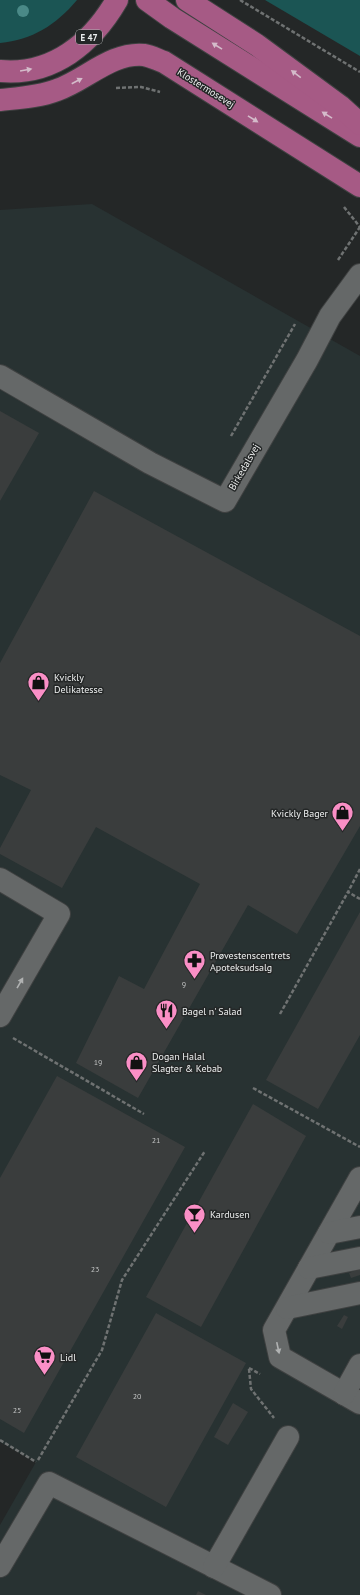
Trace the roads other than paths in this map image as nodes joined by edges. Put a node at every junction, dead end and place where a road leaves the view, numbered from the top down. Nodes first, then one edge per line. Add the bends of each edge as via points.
1 (117, 0) edge
2 (147, 0) edge
3 (187, 0) edge
4 (0, 71) edge
5 (0, 85) edge
6 (40, 95) junction
7 (0, 100) edge
8 (360, 124) edge
9 (360, 136) edge
10 (360, 186) edge
11 (360, 275) edge
12 (0, 376) edge
13 (8, 884) edge
14 (3, 1026) edge
15 (360, 1178) edge
16 (360, 1227) edge
17 (329, 1234) junction
18 (360, 1258) edge
19 (310, 1268) junction
20 (360, 1293) edge
21 (287, 1308) junction
22 (360, 1364) edge
23 (352, 1399) edge
24 (288, 1437) road end
25 (0, 1566) edge
26 (214, 1567) junction
27 (270, 1595) edge

4 -> 1 main road, E 47 via 22,71 50,64 78,48 101,24
9 -> 2 main road
8 -> 3 main road via 340,106 257,45
5 - 6 main road via 18,92
6 - 7 main road
6 -> 10 main road, Klostermosevej via 58,90 111,61 127,56 144,56 164,62
11 - 12 street, Birkedalsvej via 330,316 225,501 150,463
14 -> 13 street via 59,914
15 - 17 street
16 - 17 street
17 - 19 street
18 - 19 street
19 - 21 street
20 - 21 street
21 -> 23 street via 274,1330 280,1357
22 - 23 street
24 - 26 street
25 - 26 street via 49,1483
26 - 27 street

